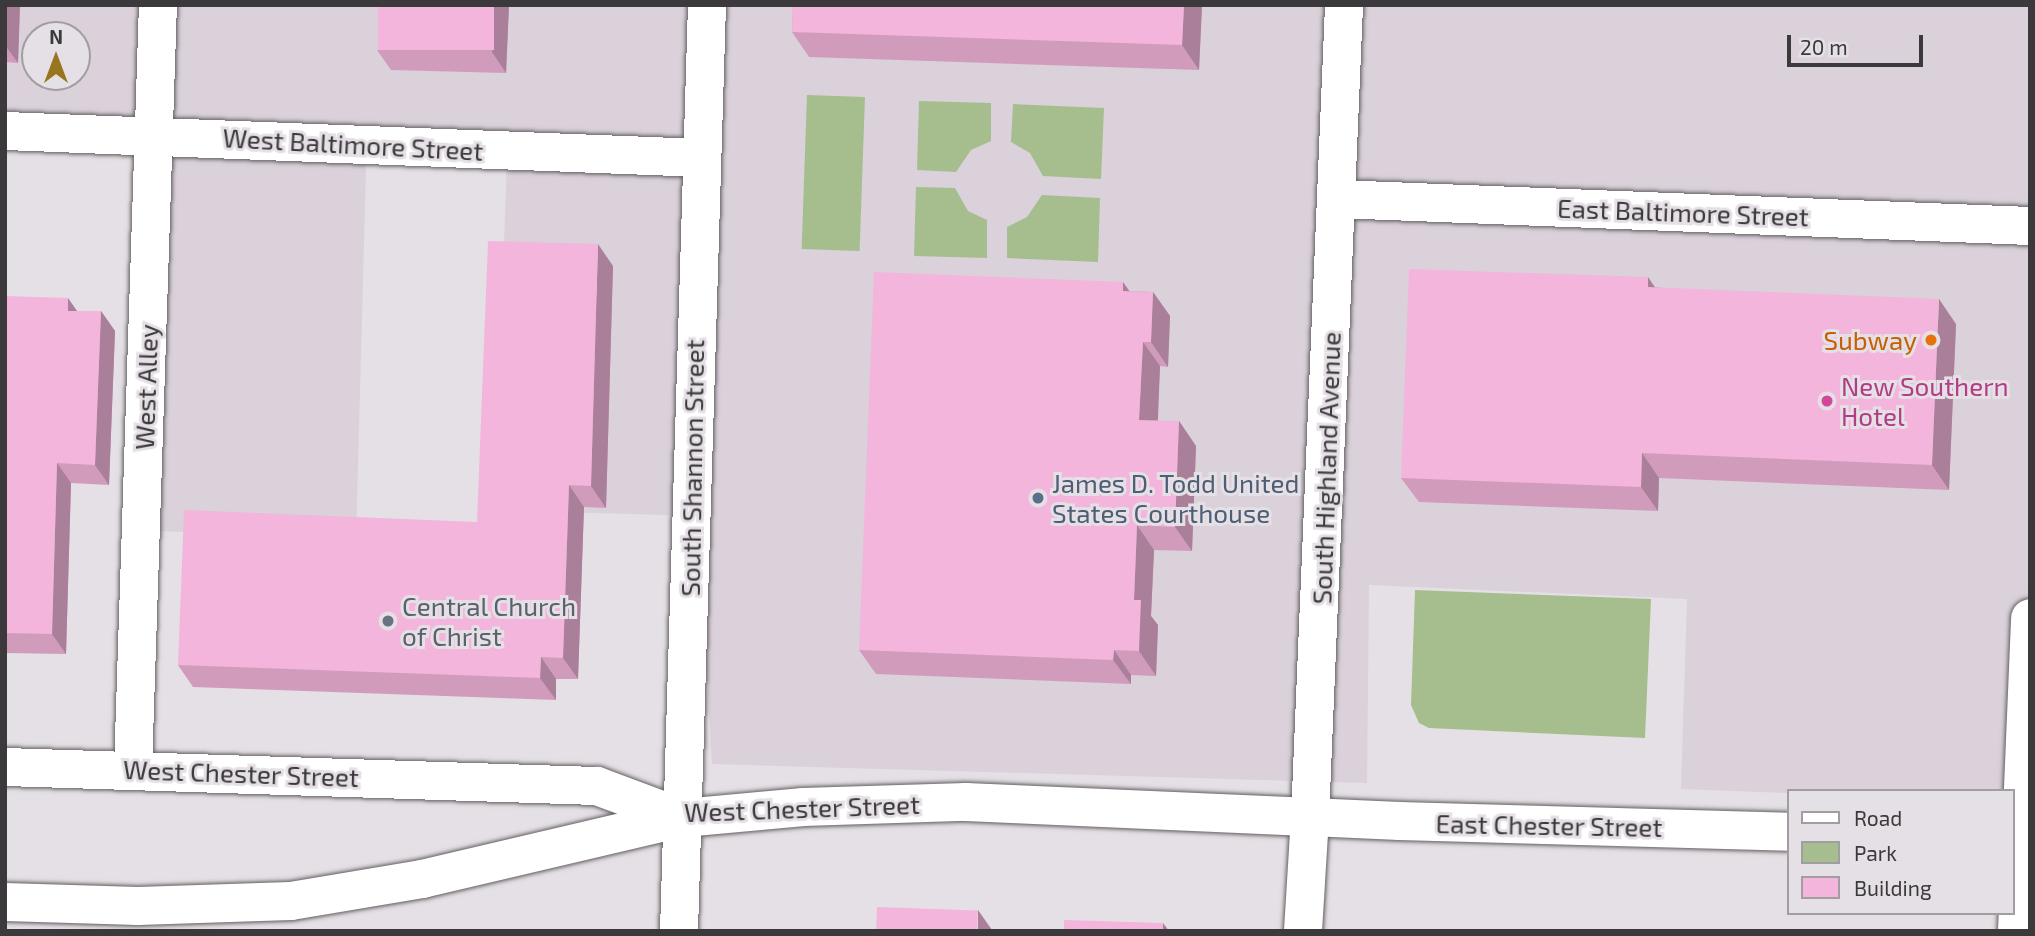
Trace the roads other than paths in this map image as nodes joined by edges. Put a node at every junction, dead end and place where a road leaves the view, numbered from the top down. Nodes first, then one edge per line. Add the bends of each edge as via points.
1 (159, 5) edge
2 (707, 5) edge
3 (1344, 5) edge
4 (5, 131) edge
5 (154, 135) junction
6 (700, 158) junction
7 (1337, 199) junction
8 (2030, 226) edge
9 (2030, 618) edge
10 (5, 766) edge
11 (132, 769) junction
12 (1310, 817) junction
13 (683, 818) junction
14 (1786, 832) edge
15 (2021, 843) edge
16 (5, 902) edge
17 (678, 931) edge
18 (1303, 931) edge
19 (2017, 931) edge

1 - 5 main road, West Alley
2 - 6 main road, South Shannon Street
3 - 7 main road, South Highland Avenue
4 - 5 main road, West Baltimore Street
5 - 6 main road, West Baltimore Street
5 - 11 main road, West Alley
6 - 13 main road, South Shannon Street
7 - 8 main road, East Baltimore Street
7 - 12 main road, South Highland Avenue
9 - 15 main road
10 - 11 main road, West Chester Street
11 - 13 main road, West Chester Street via 597,786
12 - 13 main road, West Chester Street via 966,802 803,807
12 - 14 main road, East Chester Street
12 - 18 main road, South Highland Avenue
13 - 16 main road via 422,879 290,901
13 - 17 main road, South Shannon Street
15 - 19 main road

